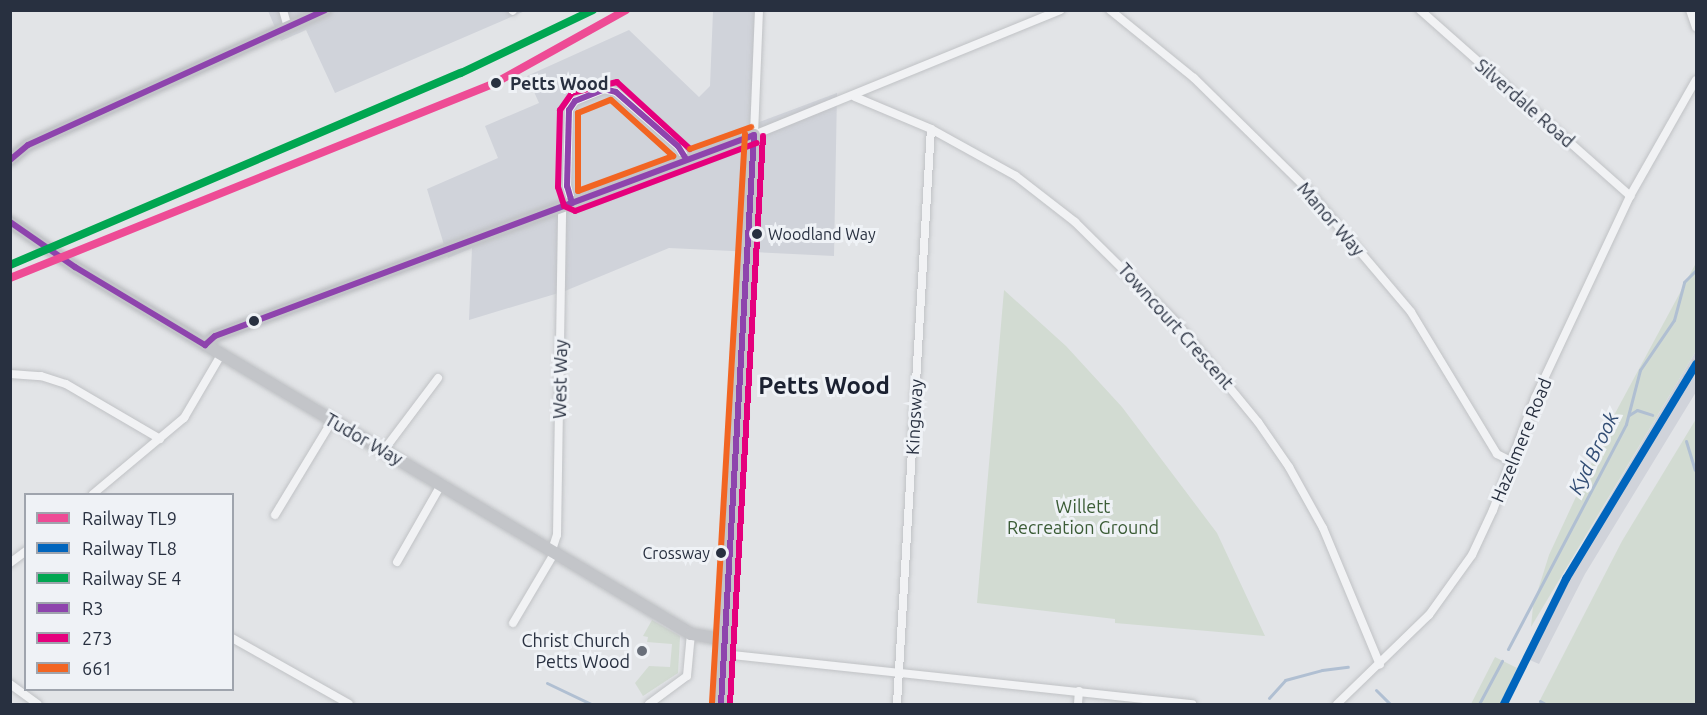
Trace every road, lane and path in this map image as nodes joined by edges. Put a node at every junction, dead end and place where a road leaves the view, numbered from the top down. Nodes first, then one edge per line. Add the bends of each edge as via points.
1 (284, 10) edge
2 (326, 10) edge
3 (759, 10) edge
4 (1061, 10) edge
5 (1110, 10) edge
6 (1420, 10) edge
7 (1690, 10) edge
8 (1696, 27) edge
9 (288, 28) junction
10 (1696, 80) edge
11 (855, 97) junction
12 (931, 129) junction
13 (754, 135) junction
14 (686, 159) junction
15 (10, 160) edge
16 (1630, 196) junction
17 (567, 205) junction
18 (10, 222) edge
19 (205, 345) junction
20 (221, 355) junction
21 (10, 374) edge
22 (438, 378) dead end
23 (332, 421) junction
24 (160, 439) junction
25 (384, 450) junction
26 (1511, 461) junction
27 (441, 485) junction
28 (95, 493) edge
29 (275, 515) dead end
30 (553, 551) junction
31 (24, 552) edge
32 (397, 562) dead end
33 (10, 563) edge
34 (513, 623) dead end
35 (691, 634) junction
36 (234, 639) edge
37 (724, 640) junction
38 (723, 654) junction
39 (1380, 664) junction
40 (900, 672) junction
41 (10, 684) edge
42 (1079, 692) junction
43 (38, 705) edge
44 (349, 705) edge
45 (649, 705) edge
46 (721, 705) edge
47 (897, 705) edge
48 (1078, 705) edge
49 (1192, 705) edge
50 (1337, 705) edge

1 - 9 street
2 - 9 street
3 - 13 street
4 - 11 street
5 - 26 street, Manor Way via 1194,78 1306,188 1411,312 1497,454
6 - 16 street, Silverdale Road
7 - 8 street
9 - 15 street via 28,145
10 - 16 street, Hazelmere Road
11 - 12 street, Towncourt Crescent
11 - 13 street
12 - 39 street, Towncourt Crescent via 1016,176 1075,222 1130,273 1223,376 1289,467 1323,528
12 - 40 street, Kingsway
13 - 14 street
13 - 37 street
14 - 17 street
14 - 17 street, West Way via 678,146 616,92 604,89 574,101 569,110
16 - 26 street, Hazelmere Road via 1535,398
17 - 19 street via 215,336
17 - 30 street, West Way via 557,535
18 - 19 street, Tudor Way via 75,267
19 - 20 street, Tudor Way
20 - 23 street, Tudor Way
20 - 24 street via 194,406
21 - 24 street via 41,376 66,384
22 - 25 street
23 - 25 street, Tudor Way
23 - 29 street
24 - 28 street
25 - 27 street, Tudor Way
26 - 39 street, Hazelmere Road via 1472,555 1442,598
27 - 30 street, Tudor Way
27 - 32 street
30 - 34 street
30 - 35 street, Tudor Way
31 - 33 street
35 - 37 street, Tudor Way
35 - 45 street via 687,676
36 - 44 street
37 - 38 street
38 - 40 street
38 - 46 street
39 - 50 street, Hazelmere Road
40 - 42 street
40 - 47 street, Kingsway
41 - 43 street
42 - 48 street
42 - 49 street

